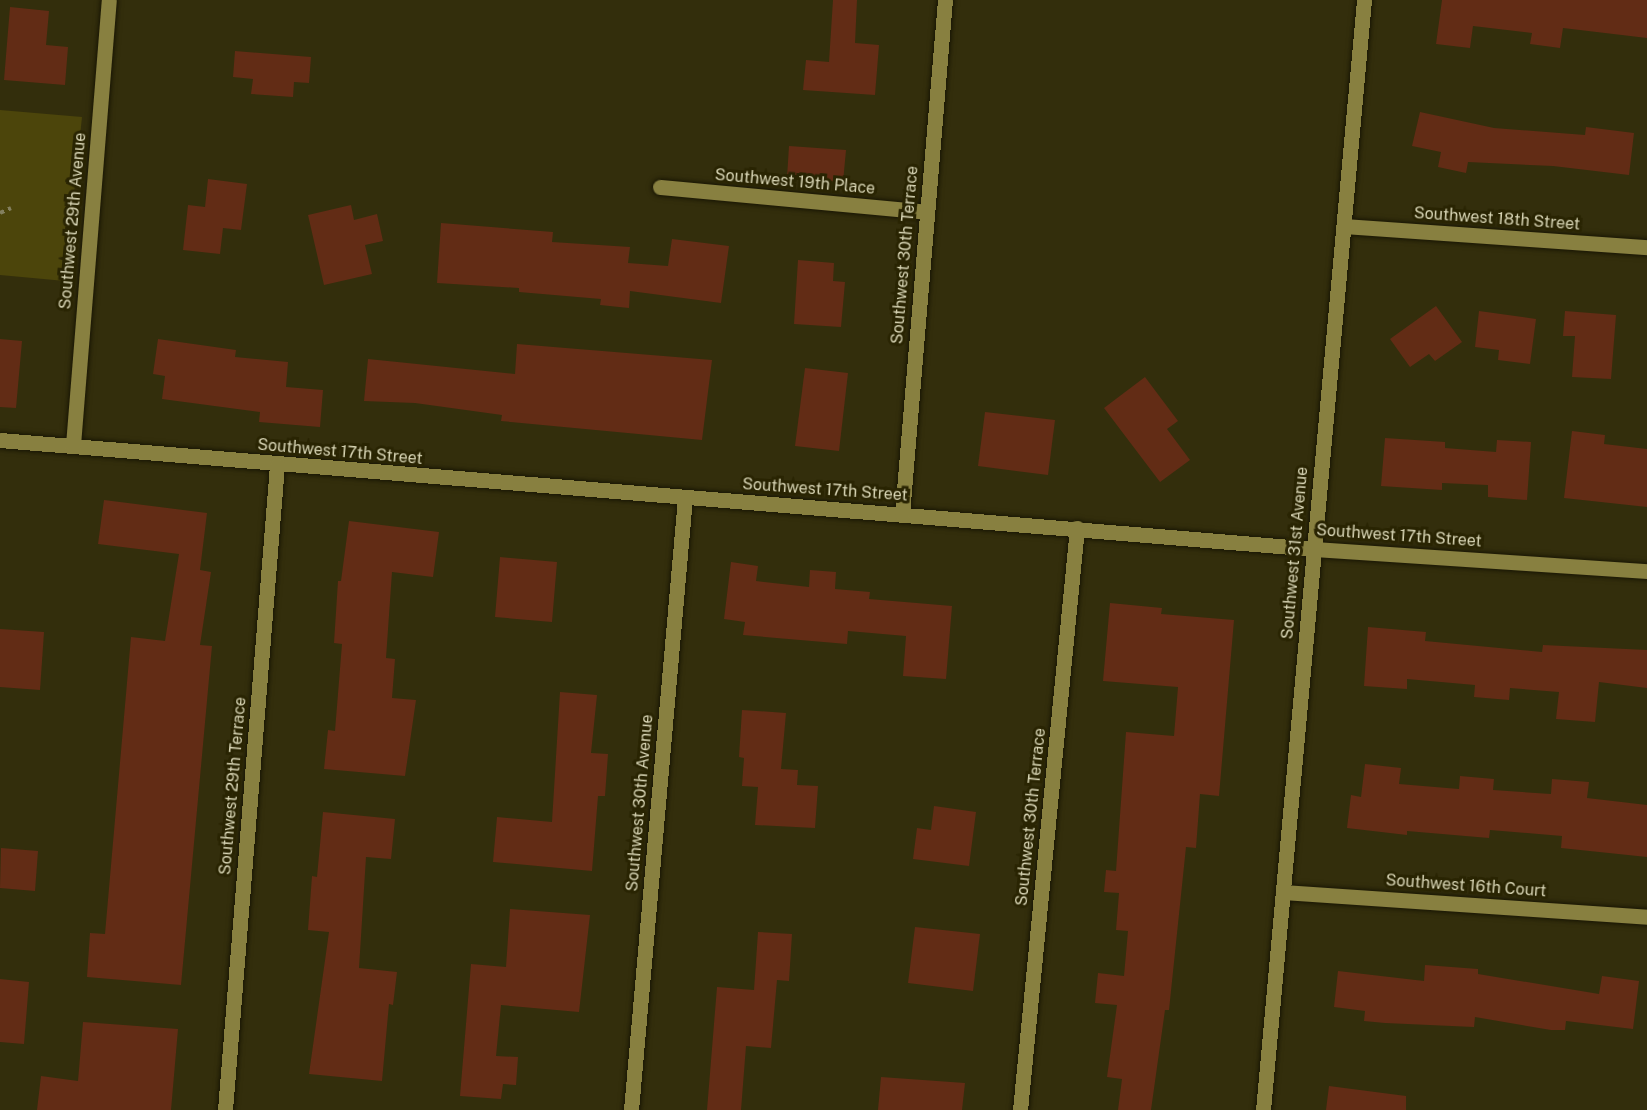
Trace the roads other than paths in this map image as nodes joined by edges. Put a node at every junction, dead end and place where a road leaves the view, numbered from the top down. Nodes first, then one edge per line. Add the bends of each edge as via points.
1 (109, 0) edge
2 (945, 0) edge
3 (1364, 0) edge
4 (660, 187) dead end
5 (927, 212) junction
6 (1344, 226) junction
7 (1647, 247) edge
8 (0, 440) edge
9 (73, 445) junction
10 (276, 465) junction
11 (685, 498) junction
12 (902, 514) junction
13 (1077, 528) junction
14 (1314, 549) junction
15 (1647, 571) edge
16 (1283, 892) junction
17 (1647, 917) edge
18 (225, 1110) edge
19 (631, 1110) edge
20 (1020, 1110) edge
21 (1263, 1110) edge

1 - 9 street, Southwest 29th Avenue
2 - 5 street, Southwest 30th Terrace
3 - 6 street, Southwest 31st Avenue
4 - 5 street, Southwest 19th Place
5 - 12 street, Southwest 30th Terrace
6 - 7 street, Southwest 18th Street
6 - 14 street, Southwest 31st Avenue
8 - 9 street, Southwest 17th Street
9 - 10 street, Southwest 17th Street
10 - 11 street, Southwest 17th Street
10 - 18 street, Southwest 29th Terrace
11 - 12 street, Southwest 17th Street
11 - 19 street, Southwest 30th Avenue
12 - 13 street, Southwest 17th Street
13 - 14 street, Southwest 17th Street
13 - 20 street, Southwest 30th Terrace
14 - 15 street, Southwest 17th Street
14 - 16 street, Southwest 31st Avenue
16 - 17 street, Southwest 16th Court
16 - 21 street, Southwest 31st Avenue

